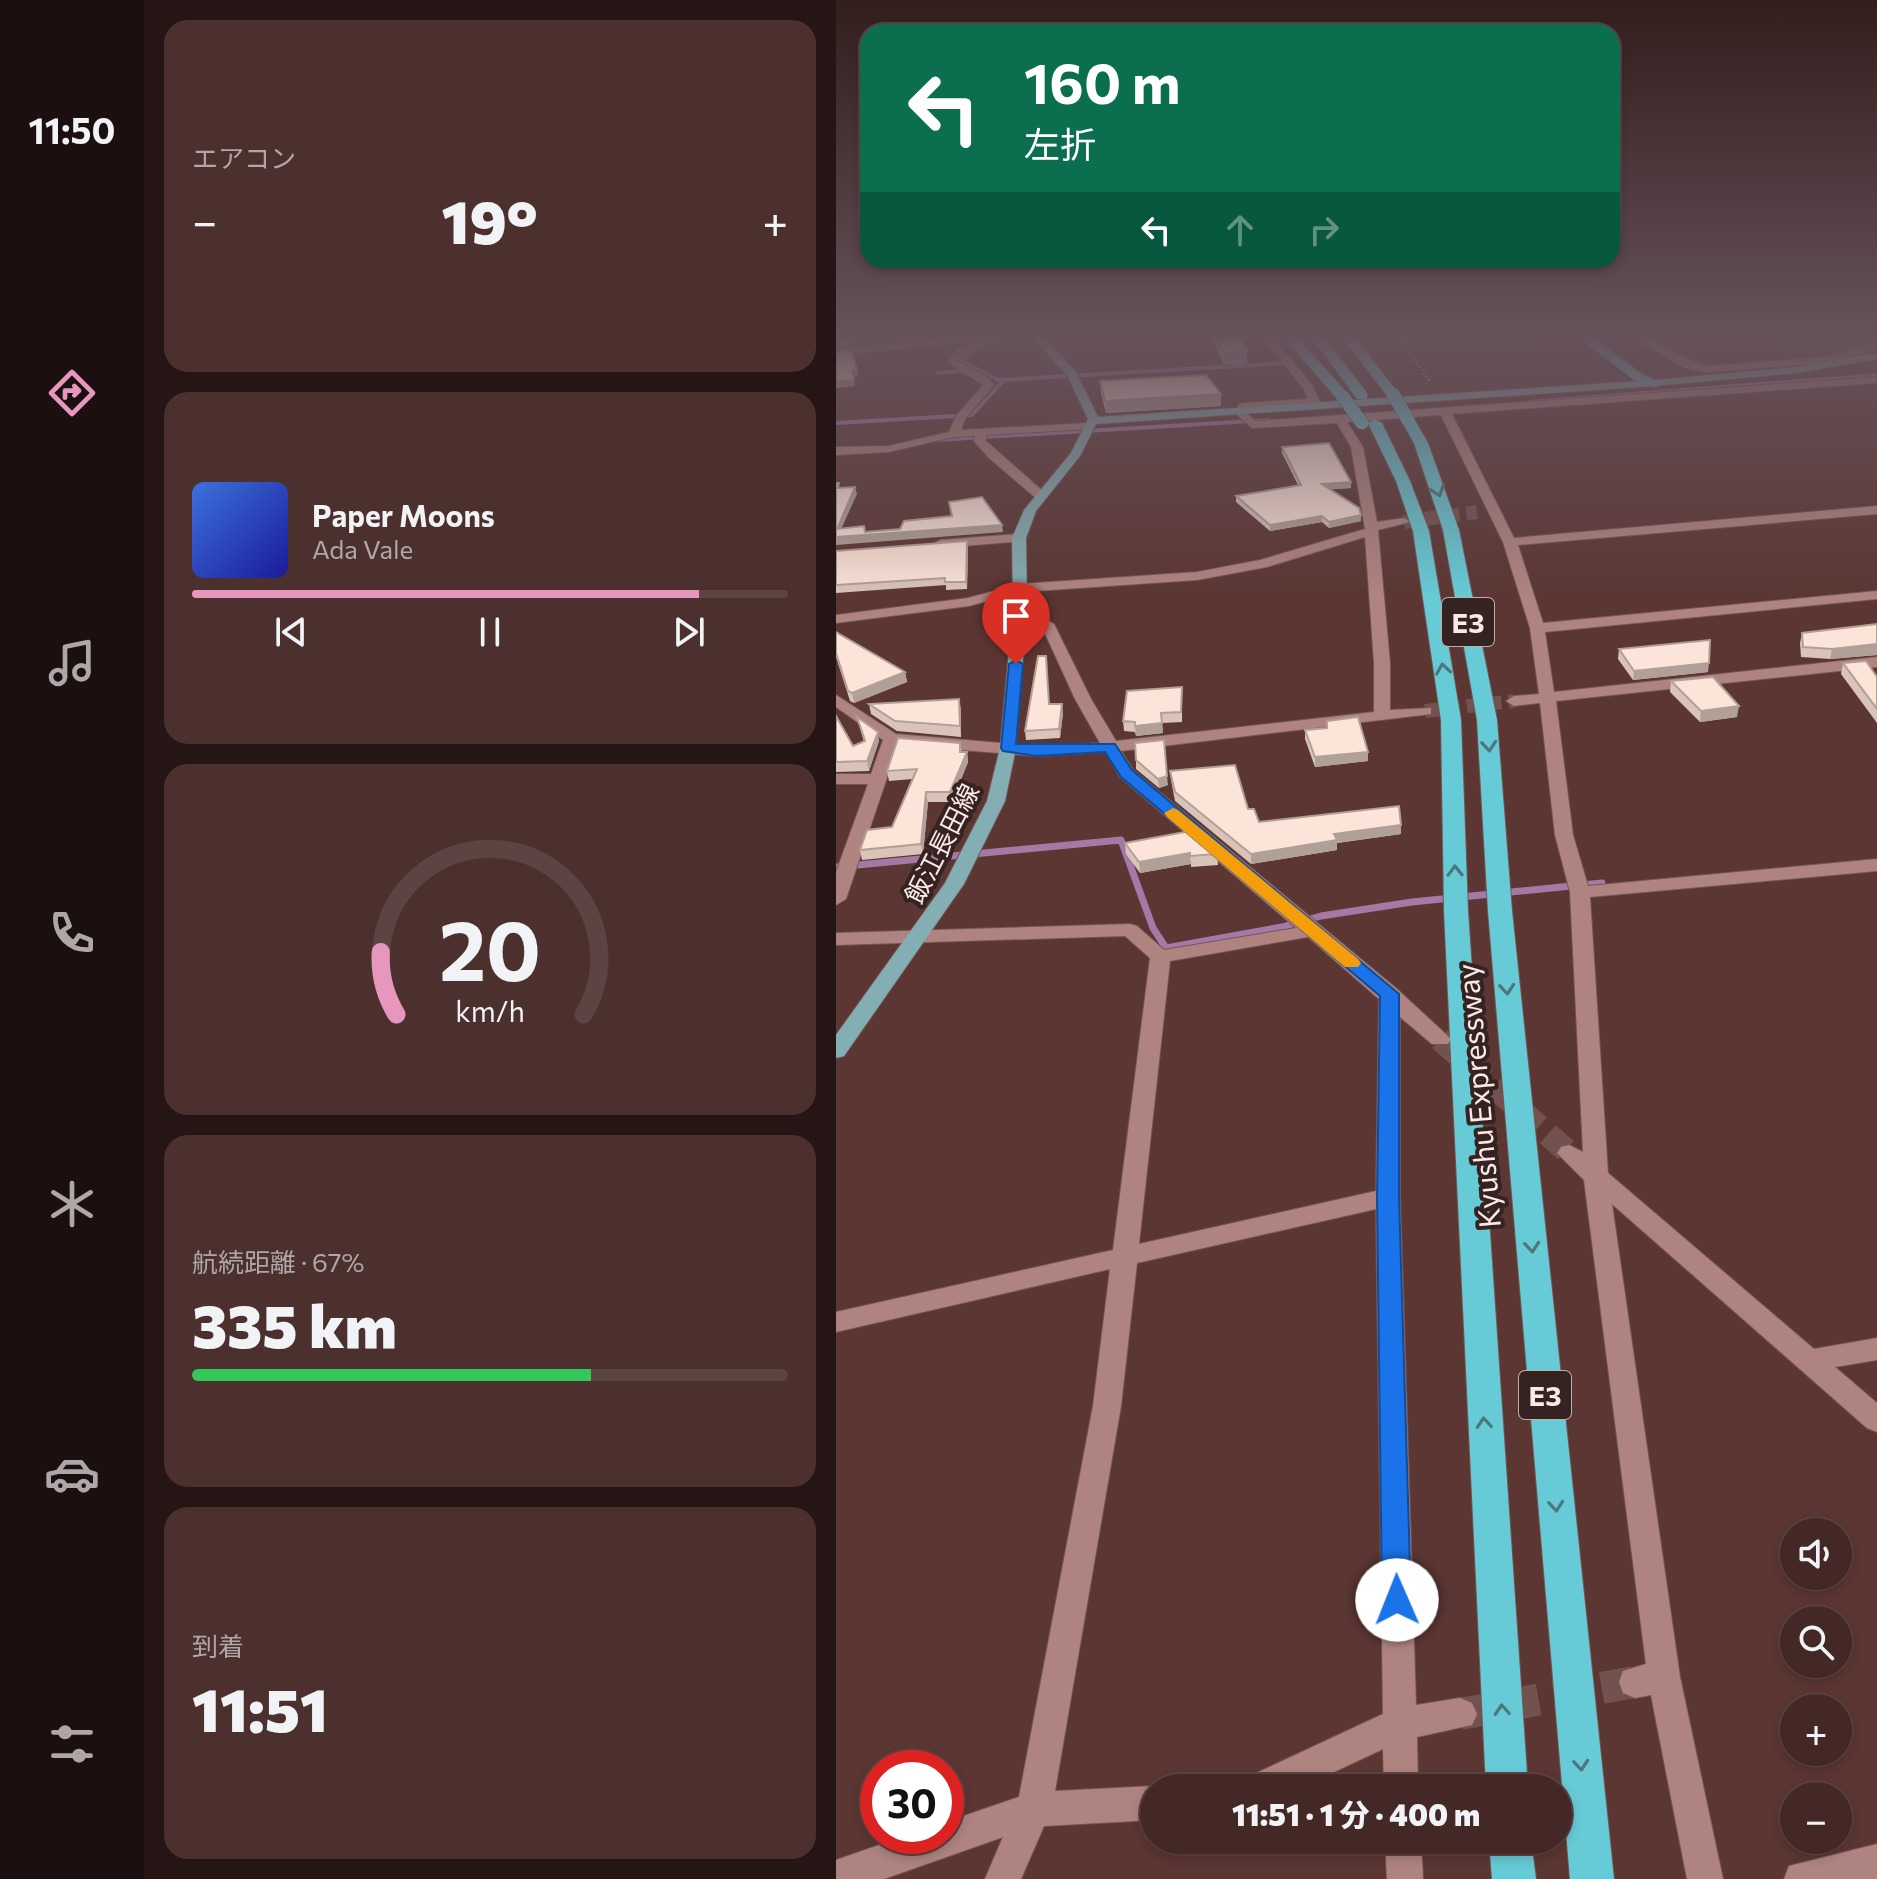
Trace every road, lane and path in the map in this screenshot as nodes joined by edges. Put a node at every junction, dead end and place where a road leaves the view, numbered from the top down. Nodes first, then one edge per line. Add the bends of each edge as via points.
1 (1090, 423) edge
2 (1368, 423) edge
3 (958, 424) edge
4 (1082, 424) edge
5 (1251, 424) edge
6 (1271, 424) edge
7 (1343, 424) edge
8 (1410, 424) edge
9 (1451, 424) edge
10 (981, 432) junction
11 (954, 434) junction
12 (836, 451) edge
13 (1041, 496) junction
14 (1496, 510) junction
15 (1877, 510) edge
16 (1477, 512) tunnel mouth
17 (1404, 522) tunnel mouth
18 (1372, 529) junction
19 (1019, 538) junction
20 (1510, 542) junction
21 (925, 545) edge
22 (1020, 588) junction
23 (1877, 595) edge
24 (1020, 608) junction
25 (836, 619) edge
26 (1537, 628) junction
27 (1876, 663) edge
28 (1545, 698) junction
29 (836, 700) edge
30 (1514, 701) tunnel mouth
31 (1425, 711) tunnel mouth
32 (1382, 715) junction
33 (892, 739) junction
34 (1110, 747) junction
35 (1008, 748) junction
36 (836, 779) edge
37 (879, 779) junction
38 (1877, 865) edge
39 (1580, 892) junction
40 (836, 899) edge
41 (1311, 931) junction
42 (921, 934) junction
43 (836, 939) edge
44 (1160, 957) junction
45 (1390, 994) junction
46 (1440, 1039) tunnel mouth
47 (836, 1051) edge
48 (1569, 1153) tunnel mouth
49 (1596, 1177) junction
50 (1388, 1197) junction
51 (1123, 1257) junction
52 (836, 1322) edge
53 (1877, 1349) edge
54 (1809, 1361) junction
55 (1877, 1420) edge
56 (1460, 1714) tunnel mouth
57 (1399, 1724) junction
58 (1292, 1774) edge
59 (1401, 1774) edge
60 (1506, 1774) edge
61 (1140, 1804) edge
62 (1034, 1809) junction
63 (1404, 1854) edge
64 (1511, 1854) edge
65 (1877, 1862) edge
66 (836, 1878) edge
67 (1003, 1879) edge
68 (1405, 1879) edge
69 (1514, 1879) edge
70 (1592, 1879) edge
71 (1705, 1879) edge
72 (1802, 1879) edge

1 - 13 main road, 飯江長田線 via 1076,454
60 -> 2 highway, Kyushu Expressway / E3 via 1456,911 1451,720 1421,531 1403,481
3 - 11 street
4 - 10 street
5 - 6 street
7 - 18 street via 1357,447
8 -> 70 highway, Kyushu Expressway / E3, bridge via 1451,530 1487,720 1500,911
9 - 14 street
10 - 11 street
10 - 13 street via 980,441 993,456
11 - 12 street via 888,449
13 - 19 main road, 飯江長田線
14 - 16 street
14 - 20 street
15 - 20 street
17 - 18 street
18 - 22 street via 1262,564 1197,576
18 - 32 street
19 - 21 street
19 - 22 main road, 飯江長田線
20 - 26 street
22 - 24 main road, 飯江長田線
22 - 25 street via 969,602
23 - 26 street
24 - 34 street via 1049,627
24 - 35 main road, 飯江長田線
26 - 28 street
27 - 28 street
28 - 30 street
28 - 39 street via 1564,835
29 - 33 street
31 - 32 street
32 - 34 street
33 - 35 street
33 - 37 street
34 - 35 street
34 - 41 street via 1126,773
35 - 42 main road, 飯江長田線 via 996,801 954,884
36 - 37 street
37 - 40 street
38 - 39 street
39 - 49 street
41 - 44 street
41 - 45 street
42 - 43 street
42 - 44 street via 1130,930
42 - 47 main road, 飯江長田線
44 - 51 street
45 - 46 street
45 - 50 street
48 - 49 street
49 - 54 street
49 - 71 street via 1650,1679
50 - 51 street
50 - 57 street
51 - 52 street
51 - 62 street via 1107,1406
53 - 54 street
54 - 55 street
56 - 57 street
57 - 58 street
57 - 59 street
61 - 62 street
62 - 66 street
62 - 67 street
63 - 68 street
64 - 69 highway
65 - 72 street

